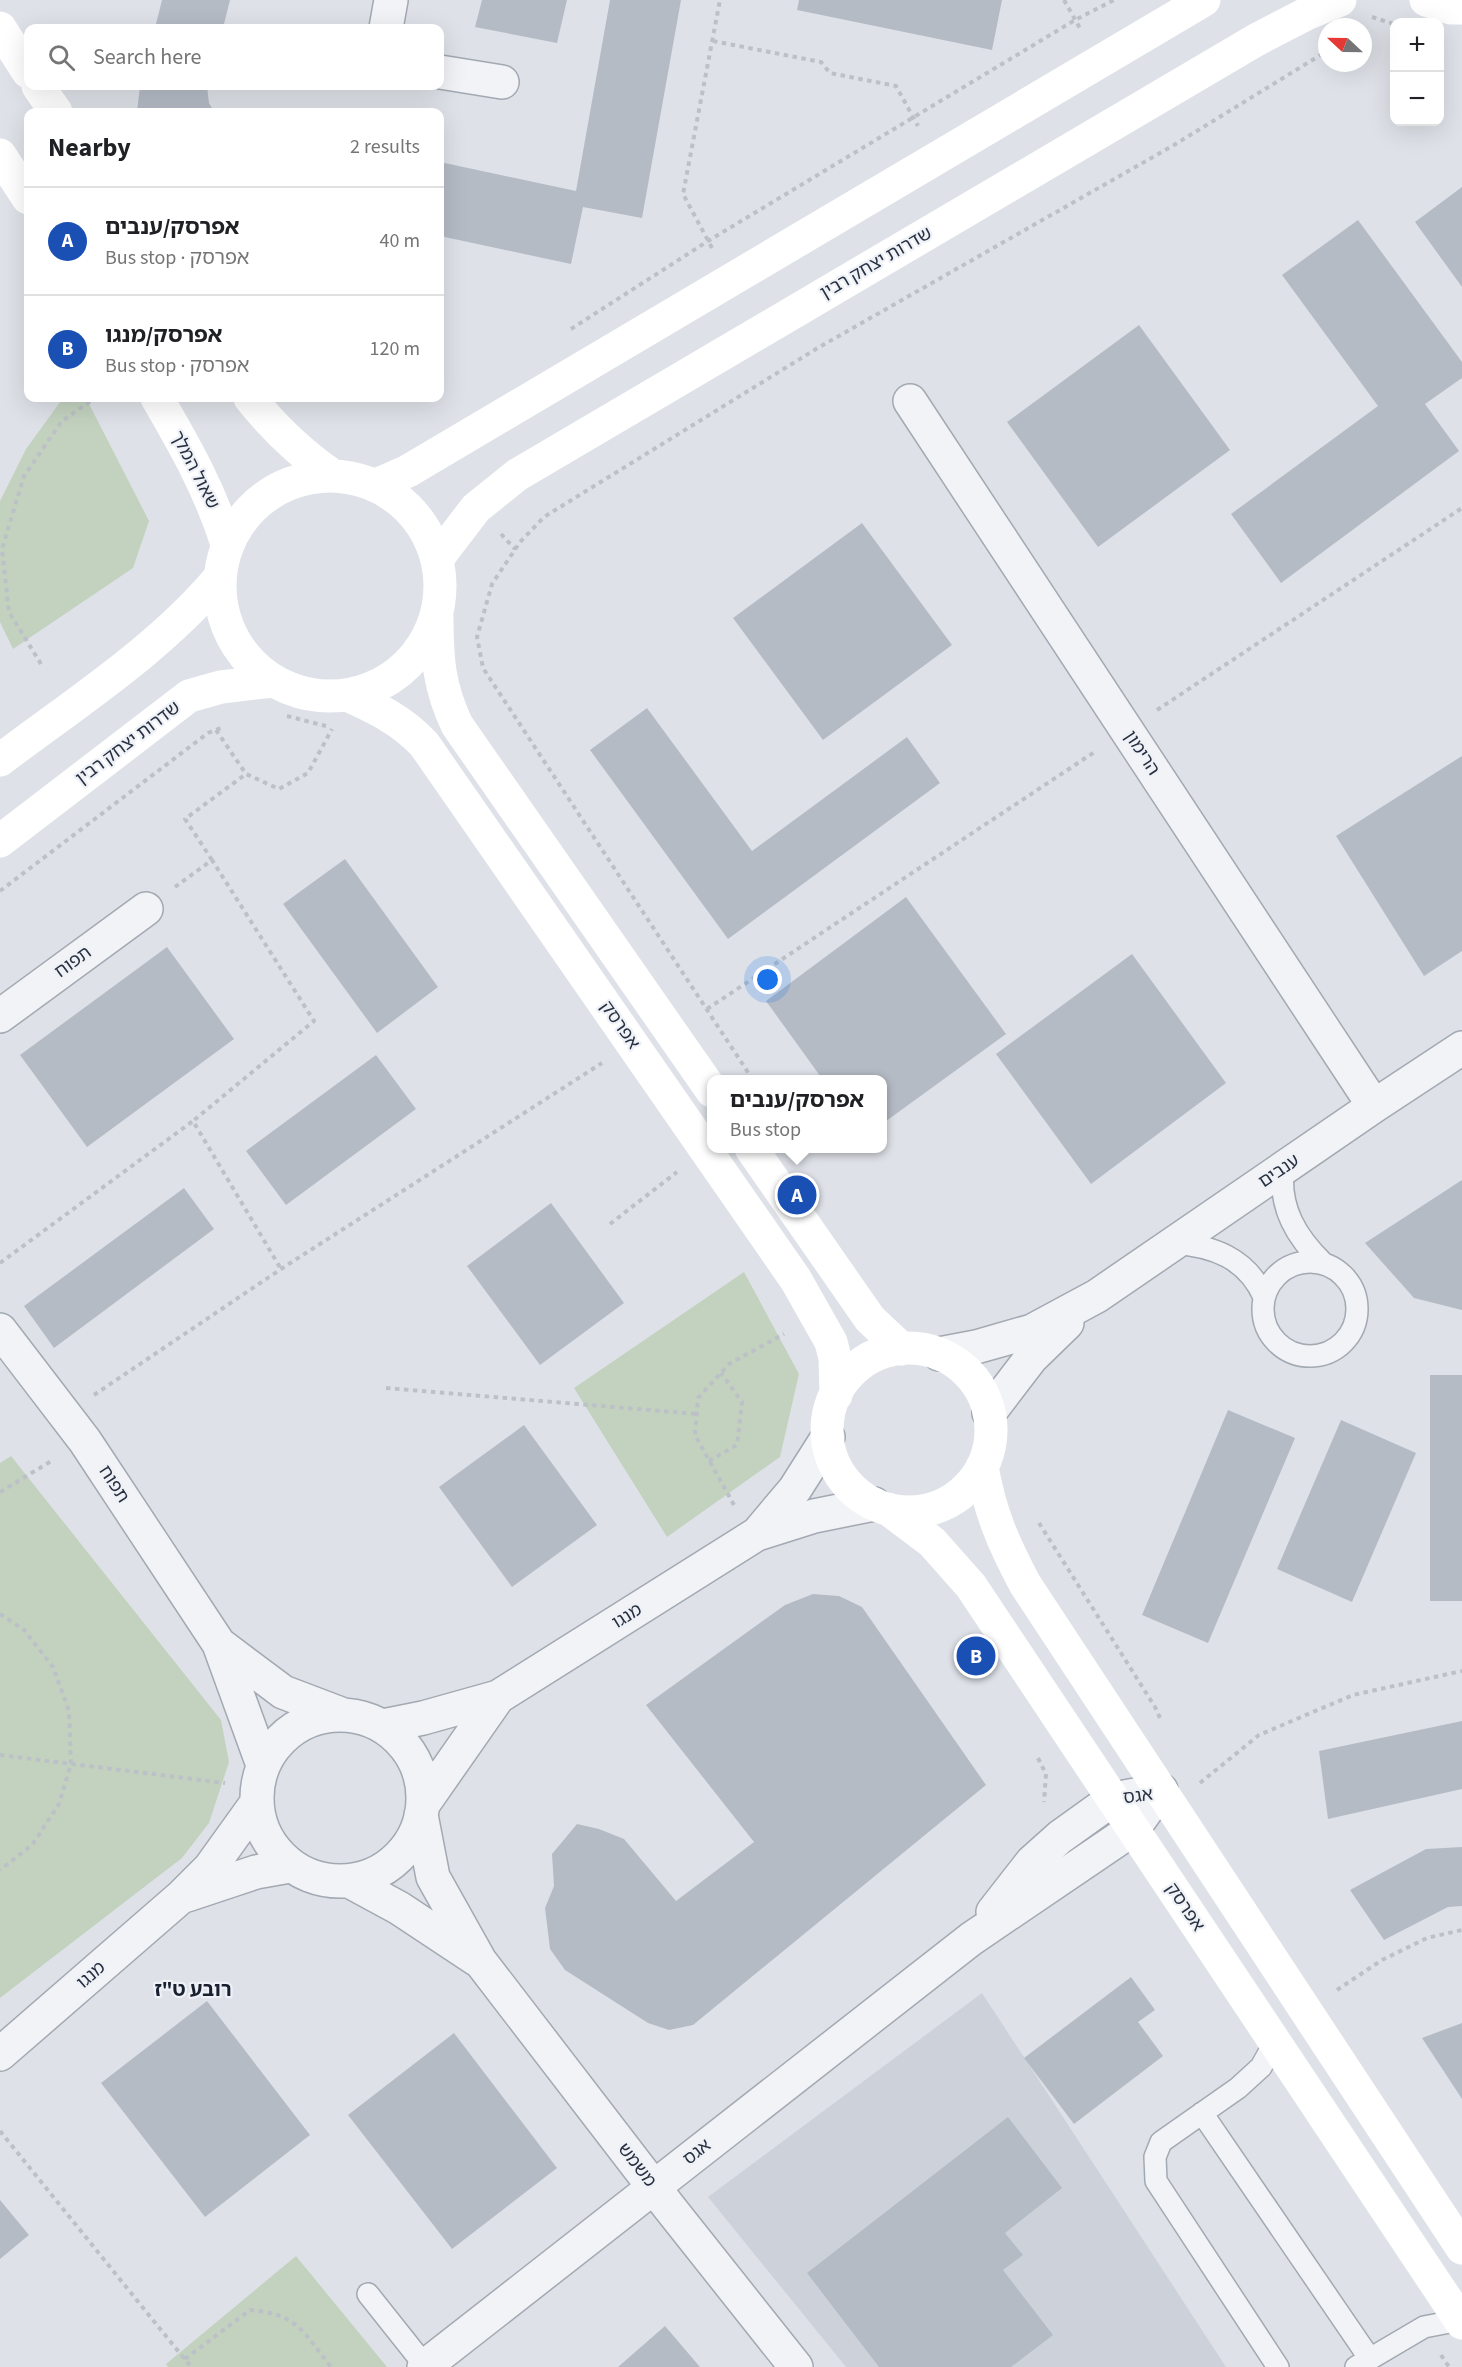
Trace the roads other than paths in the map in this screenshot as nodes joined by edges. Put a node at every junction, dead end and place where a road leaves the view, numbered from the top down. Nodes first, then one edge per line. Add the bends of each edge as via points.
1 (391, 0) edge
2 (1204, 0) edge
3 (1340, 0) edge
4 (387, 24) edge
5 (0, 28) edge
6 (24, 66) edge
7 (444, 73) edge
8 (502, 82) dead end
9 (41, 90) edge
10 (53, 108) edge
11 (0, 155) edge
12 (24, 192) edge
13 (910, 401) dead end
14 (159, 402) edge
15 (253, 402) edge
16 (332, 475) junction
17 (376, 485) junction
18 (227, 544) junction
19 (437, 559) junction
20 (220, 577) junction
21 (437, 613) junction
22 (273, 681) junction
23 (347, 695) junction
24 (0, 760) edge
25 (0, 841) edge
26 (146, 909) road end
27 (0, 1016) edge
28 (1462, 1048) edge
29 (707, 1085) edge
30 (1374, 1106) junction
31 (707, 1152) edge
32 (708, 1153) edge
33 (754, 1153) edge
34 (1282, 1169) junction
35 (1174, 1243) junction
36 (1324, 1264) junction
37 (1097, 1296) junction
38 (1264, 1297) junction
39 (0, 1330) edge
40 (902, 1349) junction
41 (939, 1353) junction
42 (836, 1395) junction
43 (989, 1413) junction
44 (828, 1437) junction
45 (982, 1467) junction
46 (881, 1507) junction
47 (747, 1522) junction
48 (219, 1644) junction
49 (498, 1697) junction
50 (341, 1714) junction
51 (383, 1726) junction
52 (259, 1785) junction
53 (1161, 1790) junction
54 (1113, 1799) junction
55 (422, 1809) junction
56 (1133, 1829) junction
57 (290, 1866) junction
58 (351, 1882) junction
59 (182, 1896) junction
60 (971, 1939) junction
61 (480, 1961) junction
62 (1275, 2042) junction
63 (0, 2054) edge
64 (1202, 2113) junction
65 (654, 2186) junction
66 (1462, 2248) edge
67 (368, 2294) dead end
68 (1461, 2321) edge
69 (1363, 2363) edge
70 (425, 2367) edge
71 (796, 2367) edge
72 (1278, 2367) edge

1 - 4 street
2 - 17 street via 408,471
3 - 19 street, שדרות יצחק רבין via 1256,40 517,475 476,508
5 - 6 street
7 - 8 street
9 - 10 street
11 - 12 street
13 - 30 street, הרימון
14 - 18 street, שאול המלך via 200,473
15 - 16 street via 276,430
16 - 17 street
16 - 18 street via 299,479 270,494 244,516
17 - 19 street via 404,503 424,529
18 - 20 street
19 - 21 street via 441,586
20 - 22 street via 221,608 231,636 249,662
20 - 24 street via 178,621
21 - 23 street via 425,642 404,668 378,686
21 - 29 street, אפרסק via 440,681 457,725
22 - 23 street via 305,693
22 - 25 street, שדרות יצחק רבין via 222,687 189,696
23 - 31 street, אפרסק via 407,726 424,744
26 - 27 street, תפוח
28 - 30 street, ענבים
30 - 34 street, ענבים
32 - 42 street, אפרסק via 796,1280 831,1342
33 - 40 street via 870,1319
34 - 35 street, ענבים
34 - 36 lane via 1282,1193 1292,1225
35 - 37 street, ענבים
35 - 38 lane via 1217,1250 1235,1260 1250,1272
36 - 38 lane via 1302,1263 1281,1272
36 - 38 lane via 1348,1281 1357,1309 1347,1338 1335,1349 1304,1356 1276,1342 1263,1313
37 - 41 street, ענבים via 1032,1331
37 - 43 street, ענבים via 1031,1358
39 - 48 street, תפוח via 86,1441
40 - 41 street
40 - 42 street via 863,1363 847,1377
41 - 43 street via 972,1377
42 - 44 street
43 - 45 street via 991,1436
44 - 46 street via 842,1477 856,1493
44 - 47 street, מנגו via 795,1488
45 - 46 street via 965,1490 942,1505 915,1512
45 - 53 street via 992,1515 1025,1584
46 - 47 street, מנגו
46 - 54 street, אפרסק via 932,1542 971,1586
47 - 49 street, מנגו
48 - 50 street, תפוח via 283,1692
48 - 52 street, תפוח
49 - 51 street, מנגו
49 - 55 street, מנגו
50 - 51 street
50 - 52 street via 316,1717 294,1728 276,1744
51 - 55 street via 401,1740 414,1758 422,1780
52 - 57 street via 261,1828 273,1849
52 - 59 street, מנגו via 210,1868
53 - 54 street, אגס
53 - 56 street, אגס
53 - 66 street
54 - 56 street, אפרסק
54 - 60 street, אגס via 1032,1862
55 - 58 street via 415,1835 404,1852 388,1866
55 - 61 street, משמש via 433,1877
56 - 60 street, אגס
56 - 62 street, אפרסק
57 - 58 street via 309,1876
57 - 59 street, מנגו via 256,1872
58 - 61 street, משמש
59 - 63 street, מנגו
60 - 65 street, אגס
61 - 65 street, משמש
62 - 64 lane via 1261,2067
62 - 68 street, אפרסק
64 - 69 lane
64 - 72 lane via 1161,2142 1155,2157 1156,2181
65 - 70 street, אגס
65 - 71 street, משמש
67 - 70 lane
68 - 69 lane via 1424,2327

